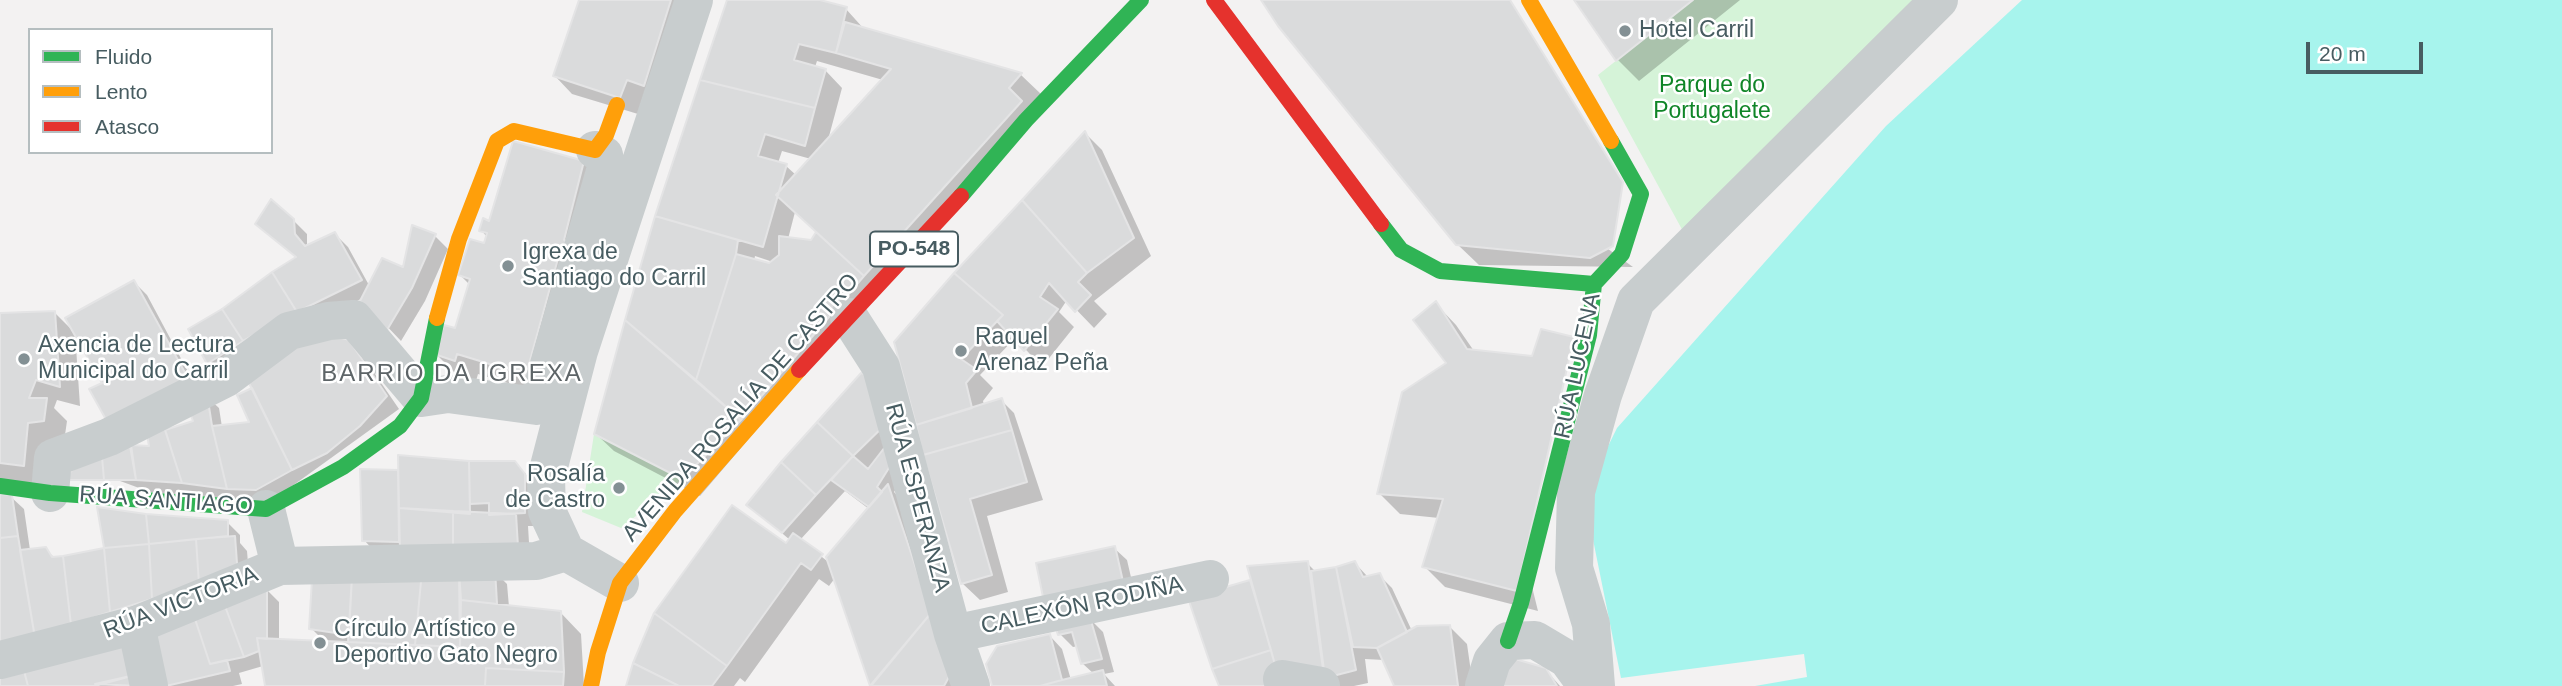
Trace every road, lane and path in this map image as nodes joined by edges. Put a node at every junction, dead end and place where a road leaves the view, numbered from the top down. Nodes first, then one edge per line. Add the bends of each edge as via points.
1 (694, 0) edge
2 (1141, 0) edge
3 (1214, 0) edge
4 (1529, 0) edge
5 (1939, 0) edge
6 (617, 105) dead end
7 (595, 150) junction
8 (1594, 284) junction
9 (849, 317) junction
10 (421, 398) junction
11 (0, 486) edge
12 (50, 493) junction
13 (266, 509) junction
14 (566, 552) junction
15 (280, 566) junction
16 (1210, 579) dead end
17 (620, 583) junction
18 (136, 625) junction
19 (953, 634) junction
20 (1508, 641) junction
21 (598, 652) junction
22 (0, 660) edge
23 (1282, 679) dead end
24 (149, 686) edge
25 (582, 686) edge
26 (591, 686) edge
27 (971, 686) edge
28 (1321, 686) edge
29 (1483, 686) edge
30 (1587, 686) edge
31 (1596, 686) edge

1 - 14 street via 579,351 546,478 547,511
2 - 9 street, AVENIDA ROSALÍA DE CASTRO / PO-548
3 - 8 street via 1401,250 1440,271
4 - 8 street, RÚA LUCENA via 1641,194 1622,254
5 - 31 street via 1636,301 1576,492 1574,568 1591,624
6 - 7 street
7 - 10 street, RÚA SANTIAGO via 514,131 498,141 459,239 429,345
7 - 10 street via 604,155 606,168 537,406 448,394
8 - 20 street, RÚA LUCENA via 1589,335
9 - 17 street, AVENIDA ROSALÍA DE CASTRO / PO-548 via 687,497
9 - 19 street, RÚA ESPERANZA via 881,368
10 - 12 street via 354,319 289,331 226,378 109,437 53,458
10 - 13 street, RÚA SANTIAGO via 400,426 343,467
11 - 12 street, RÚA SANTIAGO
12 - 13 street, RÚA SANTIAGO
13 - 15 street, RÚA VICTORIA
14 - 15 street, RÚA VICTORIA via 536,561
14 - 17 street
15 - 18 street, RÚA VICTORIA
16 - 19 street, CALEXÓN RODIÑA
17 - 21 street, AVENIDA ROSALÍA DE CASTRO / PO-548
18 - 22 street, RÚA VICTORIA
18 - 24 street
19 - 27 street, RÚA ESPERANZA
20 - 29 street, RÚA LUCENA via 1492,661
20 - 30 street via 1535,640 1567,659
21 - 25 street, PO-548
21 - 26 street, AVENIDA ROSALÍA DE CASTRO / PO-548
23 - 28 street

